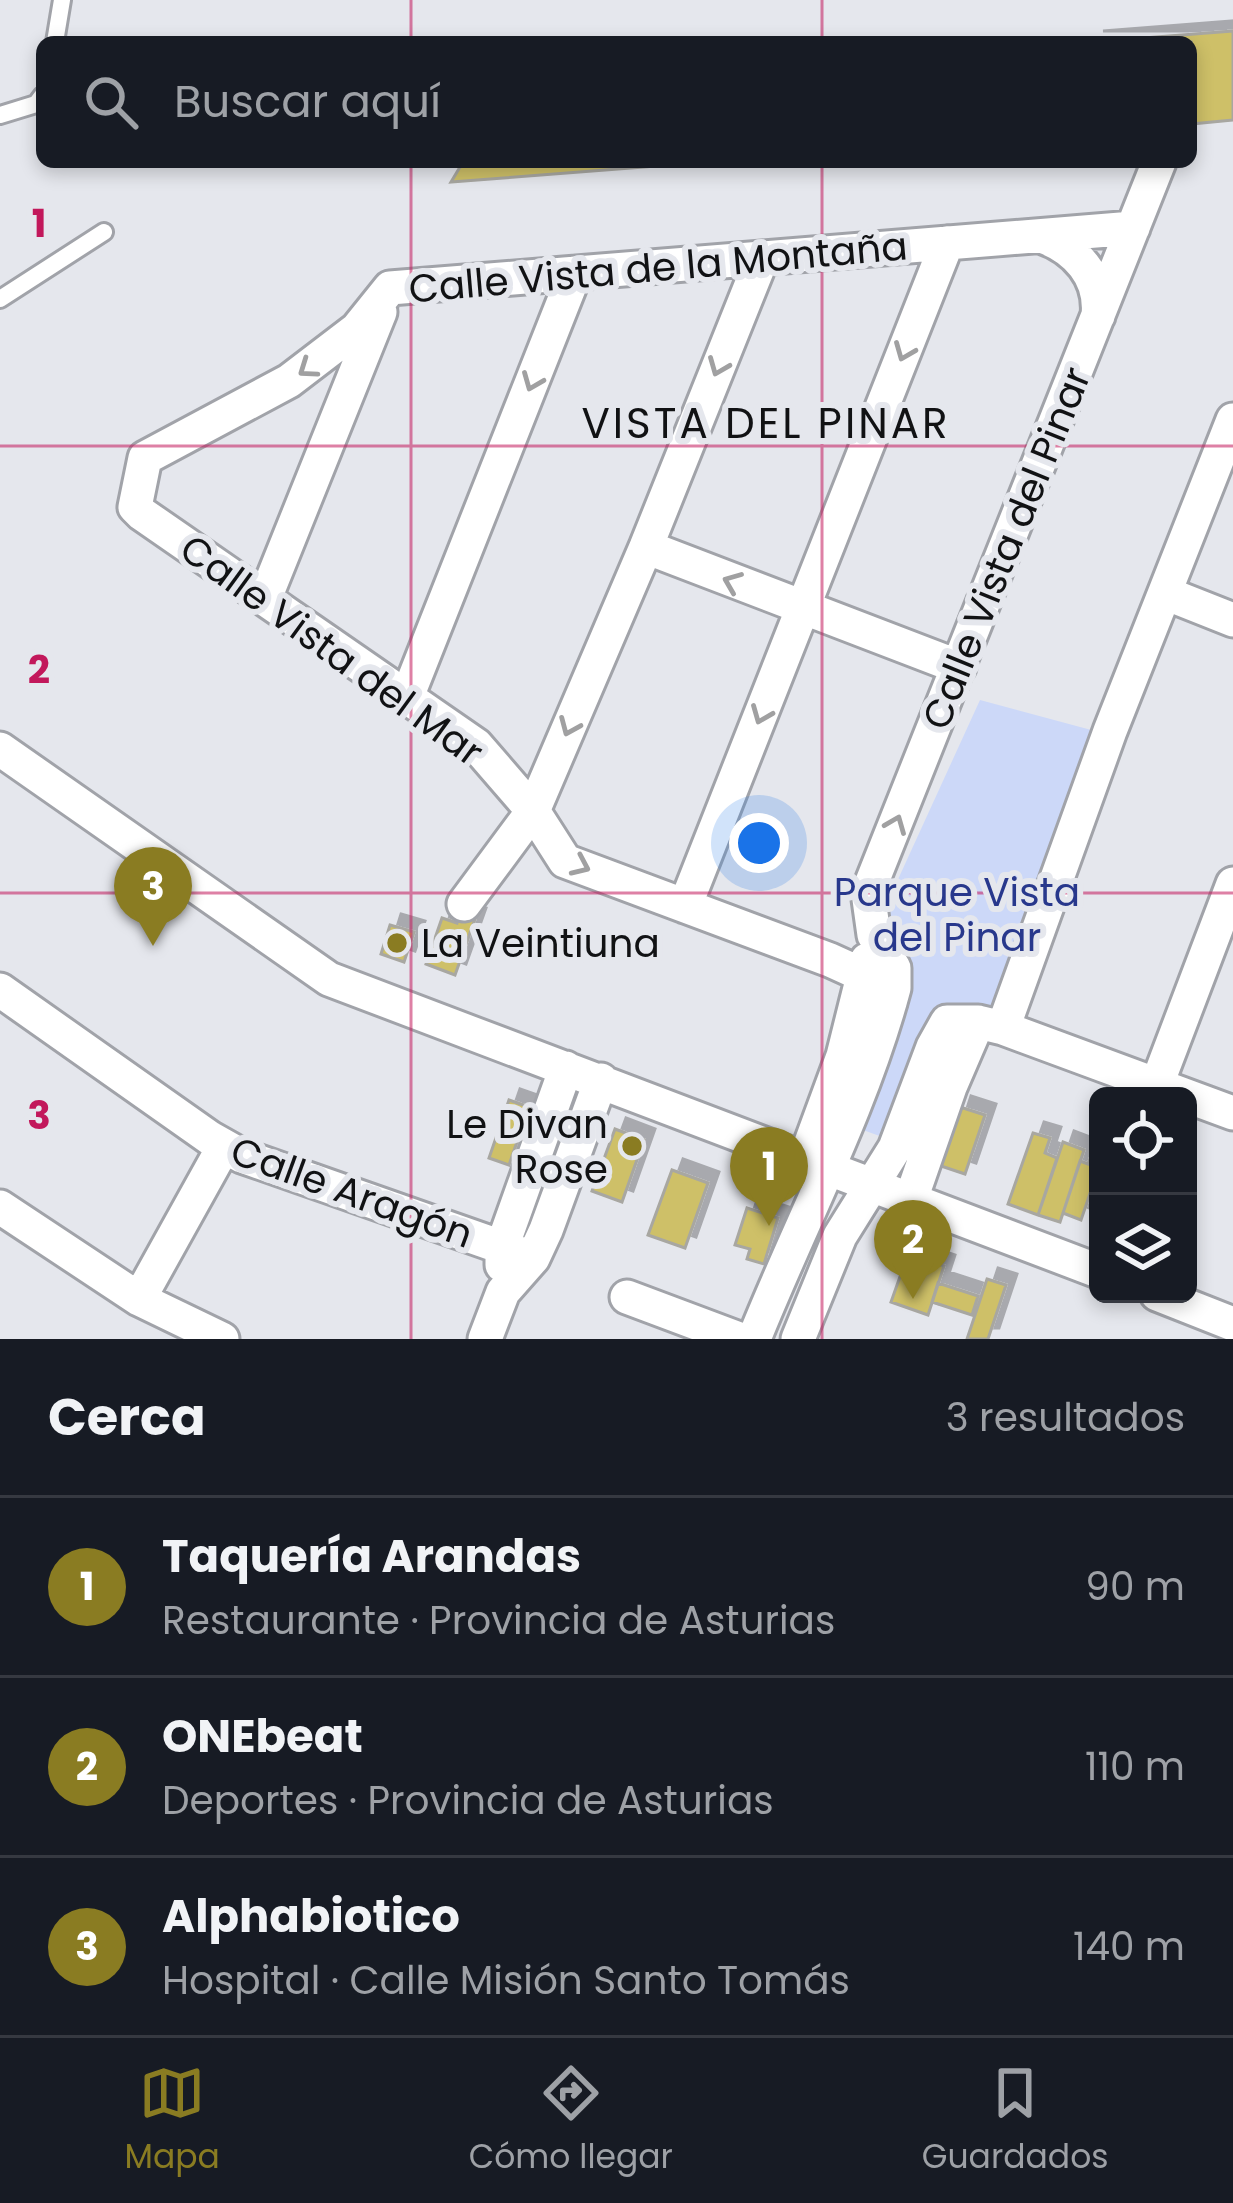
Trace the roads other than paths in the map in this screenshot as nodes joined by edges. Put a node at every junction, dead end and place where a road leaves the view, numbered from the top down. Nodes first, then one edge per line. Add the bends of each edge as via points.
1 (62, 0) edge
2 (56, 36) edge
3 (36, 104) edge
4 (0, 115) edge
5 (1157, 168) edge
6 (1133, 228) junction
7 (104, 232) dead end
8 (1040, 236) junction
9 (947, 243) junction
10 (761, 258) junction
11 (575, 273) junction
12 (390, 288) junction
13 (0, 299) edge
14 (1097, 318) junction
15 (1233, 420) edge
16 (136, 507) joint
17 (646, 547) junction
18 (1165, 593) junction
19 (265, 598) junction
20 (802, 610) junction
21 (1233, 620) edge
22 (959, 667) junction
23 (407, 698) junction
24 (0, 748) edge
25 (532, 811) junction
26 (1233, 884) edge
27 (464, 904) dead end
28 (685, 907) junction
29 (874, 935) junction
30 (862, 975) junction
31 (0, 990) edge
32 (890, 1003) junction
33 (991, 1024) junction
34 (566, 1068) junction
35 (601, 1080) junction
36 (1157, 1084) junction
37 (1233, 1113) edge
38 (224, 1146) junction
39 (816, 1163) junction
40 (873, 1185) junction
41 (911, 1199) junction
42 (0, 1207) edge
43 (518, 1252) junction
44 (1089, 1268) edge
45 (627, 1297) dead end
46 (139, 1299) junction
47 (1179, 1303) edge
48 (1233, 1324) edge
49 (691, 1330) edge
50 (222, 1339) edge
51 (485, 1339) edge
52 (739, 1339) edge
53 (754, 1339) edge
54 (798, 1339) edge

1 - 2 lane
3 - 4 lane
5 - 6 street, Calle Vista del Pinar
6 - 8 street, Calle Vista de la Montaña
6 - 14 street, Calle Vista del Pinar
7 - 13 lane
8 - 9 street, Calle Vista de la Montaña
8 - 14 street via 1085,266
9 - 10 street, Calle Vista de la Montaña
9 -> 20 street
10 - 11 street, Calle Vista de la Montaña
10 -> 17 street
11 - 12 street, Calle Vista de la Montaña
11 -> 23 street
12 -> 16 street, Calle Vista de la Montaña via 357,329 290,382 152,452
12 - 19 street
14 - 22 street, Calle Vista del Pinar
15 - 18 street
16 - 19 street, Calle Vista del Mar
20 -> 17 street
17 -> 25 street
18 - 21 street
18 - 33 street
19 - 23 street, Calle Vista del Mar
20 - 22 street
20 -> 28 street
29 -> 22 street, Calle Vista del Pinar via 868,892
23 - 25 street, Calle Vista del Mar via 476,745
24 - 34 street via 329,979
25 - 27 street
25 -> 28 street, Calle Vista del Mar via 565,861
26 - 36 street
28 - 30 street, Calle Vista del Mar
29 - 30 street, Calle Vista del Pinar
29 - 32 street, Calle Vista del Pinar via 894,968
30 - 32 street, Calle Vista del Mar
30 - 39 street, Calle Vista del Pinar
31 - 38 street, Calle Aragón
32 - 39 street, Calle Vista del Pinar
33 - 36 street
33 - 40 street via 947,1022
33 - 41 street via 950,1087
34 - 35 street
34 - 43 street
35 - 39 street
35 - 43 street
36 - 37 street
38 - 43 street, Calle Aragón
38 - 46 street
39 - 40 street
39 - 53 street
40 - 41 street
40 - 54 street via 840,1236
41 - 44 street
42 - 46 street
43 - 51 street
45 - 49 street
46 - 50 street
47 - 48 street
49 - 52 street

